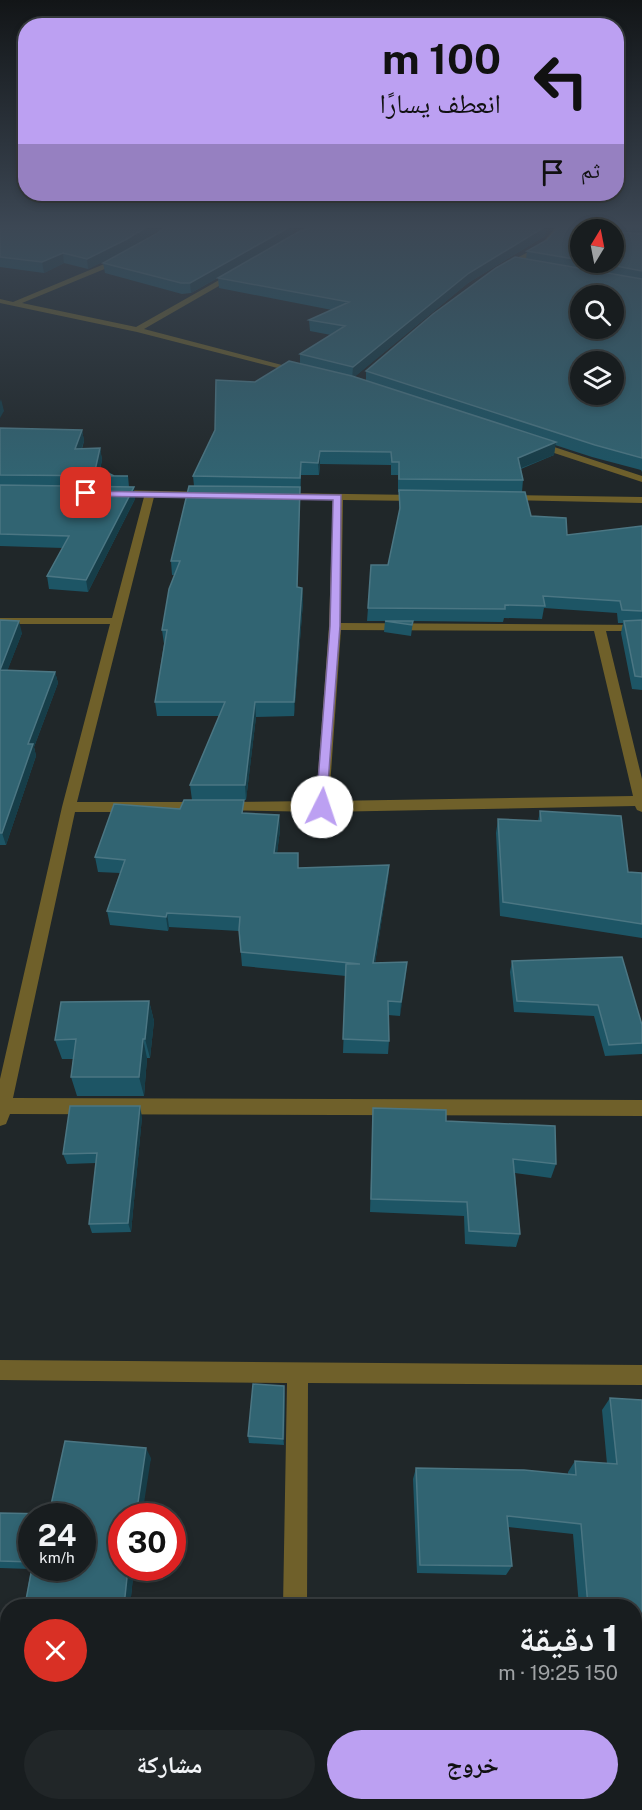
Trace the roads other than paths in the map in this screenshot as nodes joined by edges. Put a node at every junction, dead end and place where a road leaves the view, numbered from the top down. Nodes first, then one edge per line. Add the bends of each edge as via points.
1 (54, 312) edge
2 (167, 312) edge
3 (137, 330) junction
4 (309, 373) edge
5 (521, 440) edge
6 (642, 466) edge
7 (637, 478) edge
8 (104, 493) edge
9 (150, 494) junction
10 (220, 495) edge
11 (267, 496) edge
12 (338, 497) junction
13 (433, 498) edge
14 (493, 498) edge
15 (642, 500) edge
16 (0, 621) edge
17 (115, 621) junction
18 (335, 626) junction
19 (599, 628) junction
20 (642, 628) edge
21 (641, 804) edge
22 (69, 807) junction
23 (322, 807) junction
24 (642, 1108) edge
25 (1, 1110) edge
26 (0, 1370) edge
27 (298, 1371) junction
28 (642, 1375) edge
29 (295, 1599) edge

1 - 3 street
2 - 3 street
3 - 4 street
5 - 7 street
6 - 7 street
8 - 9 street
9 - 10 street
9 - 17 street
11 - 12 street
12 - 13 street
12 - 18 street
14 - 15 street
16 - 17 street
17 - 22 street
18 - 19 street
18 - 23 street
19 - 20 street
19 - 21 street
21 - 23 street
22 - 23 street
22 - 25 street
24 - 25 street
26 - 27 street
27 - 28 street
27 - 29 street

